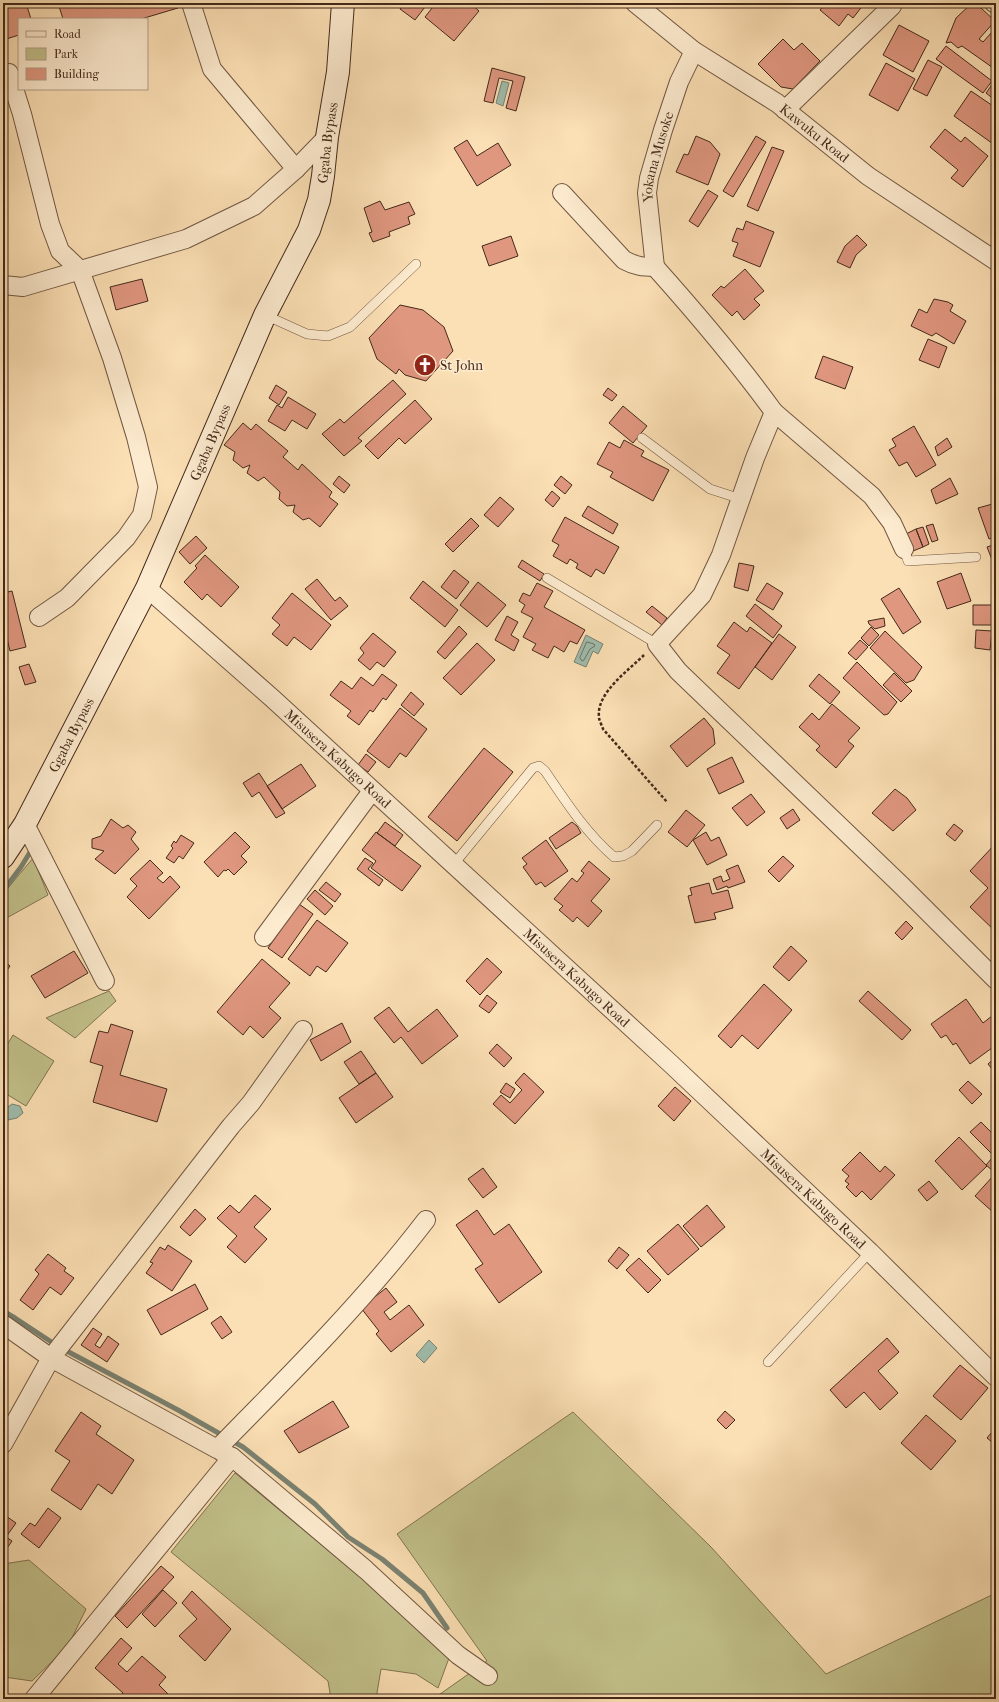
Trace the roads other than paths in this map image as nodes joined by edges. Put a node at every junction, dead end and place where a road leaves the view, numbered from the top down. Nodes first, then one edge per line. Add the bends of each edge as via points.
1 (191, 3) edge
2 (343, 3) edge
3 (635, 3) edge
4 (892, 6) dead end
5 (694, 51) junction
6 (9, 73) dead end
7 (785, 110) junction
8 (327, 137) junction
9 (296, 169) junction
10 (562, 193) dead end
11 (996, 261) edge
12 (416, 264) dead end
13 (655, 267) junction
14 (80, 270) junction
15 (3, 285) edge
16 (265, 315) junction
17 (774, 412) junction
18 (642, 438) dead end
19 (741, 499) junction
20 (904, 549) joint
21 (976, 557) dead end
22 (547, 578) dead end
23 (147, 588) junction
24 (40, 617) dead end
25 (657, 644) junction
26 (372, 791) junction
27 (25, 824) junction
28 (657, 825) dead end
29 (3, 857) edge
30 (454, 864) junction
31 (264, 938) dead end
32 (104, 980) dead end
33 (996, 980) edge
34 (303, 1030) dead end
35 (426, 1220) dead end
36 (870, 1252) junction
37 (3, 1324) edge
38 (51, 1358) junction
39 (768, 1362) dead end
40 (996, 1377) edge
41 (3, 1444) edge
42 (224, 1453) junction
43 (488, 1676) dead end
44 (34, 1699) edge

1 - 9 street via 212,69
2 - 8 street, Ggaba Bypass via 338,72
3 - 5 street, Kawuku Road
4 - 7 street
5 - 7 street, Kawuku Road
5 - 13 street, Yokana Musoke via 679,82 649,178
6 - 14 street via 50,224 60,251
7 - 11 street, Kawuku Road via 868,176
8 - 9 street
8 - 16 street, Ggaba Bypass via 319,200 311,222
9 - 14 street via 254,206 186,239
10 - 13 street via 624,260 633,265
12 - 16 lane via 350,327 328,336 307,334
13 - 17 street via 710,329
14 - 15 street via 22,287
14 - 24 street via 112,358 148,487 142,515 126,538 67,598
16 - 23 street, Ggaba Bypass
17 - 19 street
17 - 20 street via 872,496 892,523
18 - 19 lane via 710,488
19 - 25 street via 721,555 702,595
20 - 21 lane via 908,561
22 - 25 lane
23 - 26 street, Misusera Kabugo Road via 272,698
23 - 27 street, Ggaba Bypass
25 - 33 street via 678,671
26 - 30 street, Misusera Kabugo Road
26 - 31 street
27 - 29 street, Ggaba Bypass
27 - 32 street
28 - 30 lane via 632,851 614,857 577,818 539,766 533,768
30 - 36 street, Misusera Kabugo Road
34 - 38 street via 251,1103
35 - 42 street
36 - 39 lane
36 - 40 street, Misusera Kabugo Road
37 - 38 street
38 - 41 street
38 - 42 street
42 - 43 street via 366,1570 458,1655
42 - 44 street

